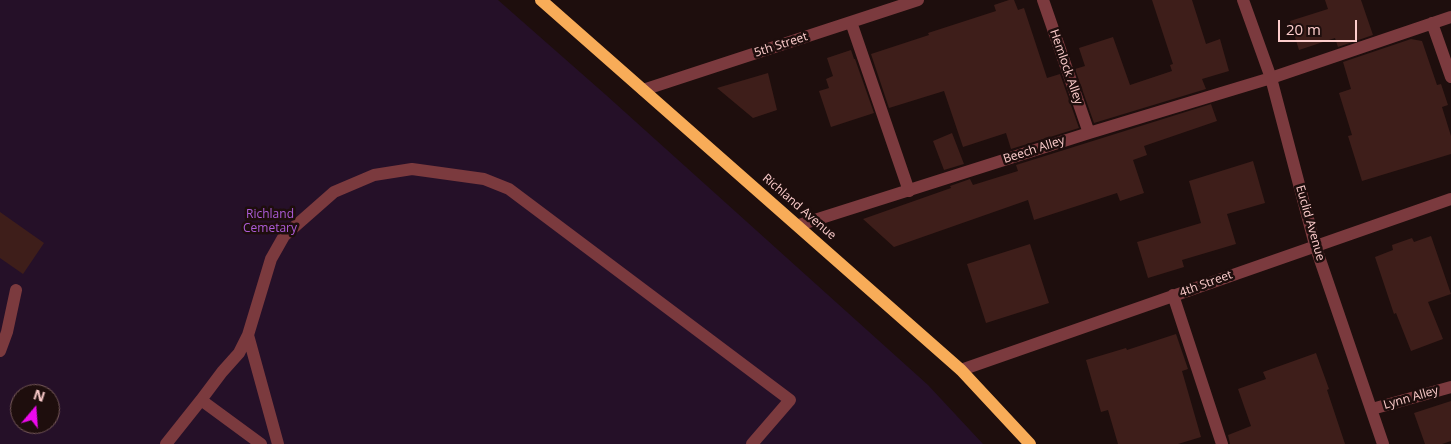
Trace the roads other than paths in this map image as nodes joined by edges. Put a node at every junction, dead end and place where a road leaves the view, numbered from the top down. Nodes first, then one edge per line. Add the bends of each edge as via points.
1 (541, 0) edge
2 (918, 0) edge
3 (1043, 0) edge
4 (1244, 0) edge
5 (1451, 17) edge
6 (851, 22) junction
7 (1432, 23) junction
8 (1451, 77) edge
9 (1271, 78) junction
10 (643, 90) junction
11 (1088, 133) junction
12 (909, 191) junction
13 (1451, 199) edge
14 (799, 225) junction
15 (1315, 245) junction
16 (16, 290) dead end
17 (1173, 295) junction
18 (248, 335) junction
19 (0, 351) edge
20 (961, 370) junction
21 (1451, 387) edge
22 (202, 400) junction
23 (1372, 409) junction
24 (166, 444) edge
25 (260, 444) edge
26 (278, 444) edge
27 (752, 444) edge
28 (1030, 444) edge
29 (1222, 444) edge
30 (1383, 444) edge

1 - 10 main road, Richland Avenue
2 - 6 street, 5th Street
3 - 11 street, Hemlock Alley
4 - 9 street, Euclid Avenue
5 - 7 street, Beech Alley
6 - 10 street, 5th Street
6 - 12 street
7 - 8 street
7 - 9 street, Beech Alley
9 - 11 street, Beech Alley
9 - 15 street, Euclid Avenue
10 - 14 main road, Richland Avenue
11 - 12 street, Beech Alley
12 - 14 street, Beech Alley
13 - 15 street, 4th Street
14 - 20 main road, Richland Avenue
15 - 17 street, 4th Street
15 - 23 street, Euclid Avenue
16 - 19 street
17 - 20 street, 4th Street
17 - 29 street
18 - 22 street via 239,353
18 - 26 street
18 - 27 street via 271,259 284,236 334,192 374,175 412,168 484,179 509,188 790,400
20 - 28 main road, Richland Avenue
21 - 23 street, Lynn Alley
22 - 24 street
22 - 25 street
23 - 30 street, Euclid Avenue

